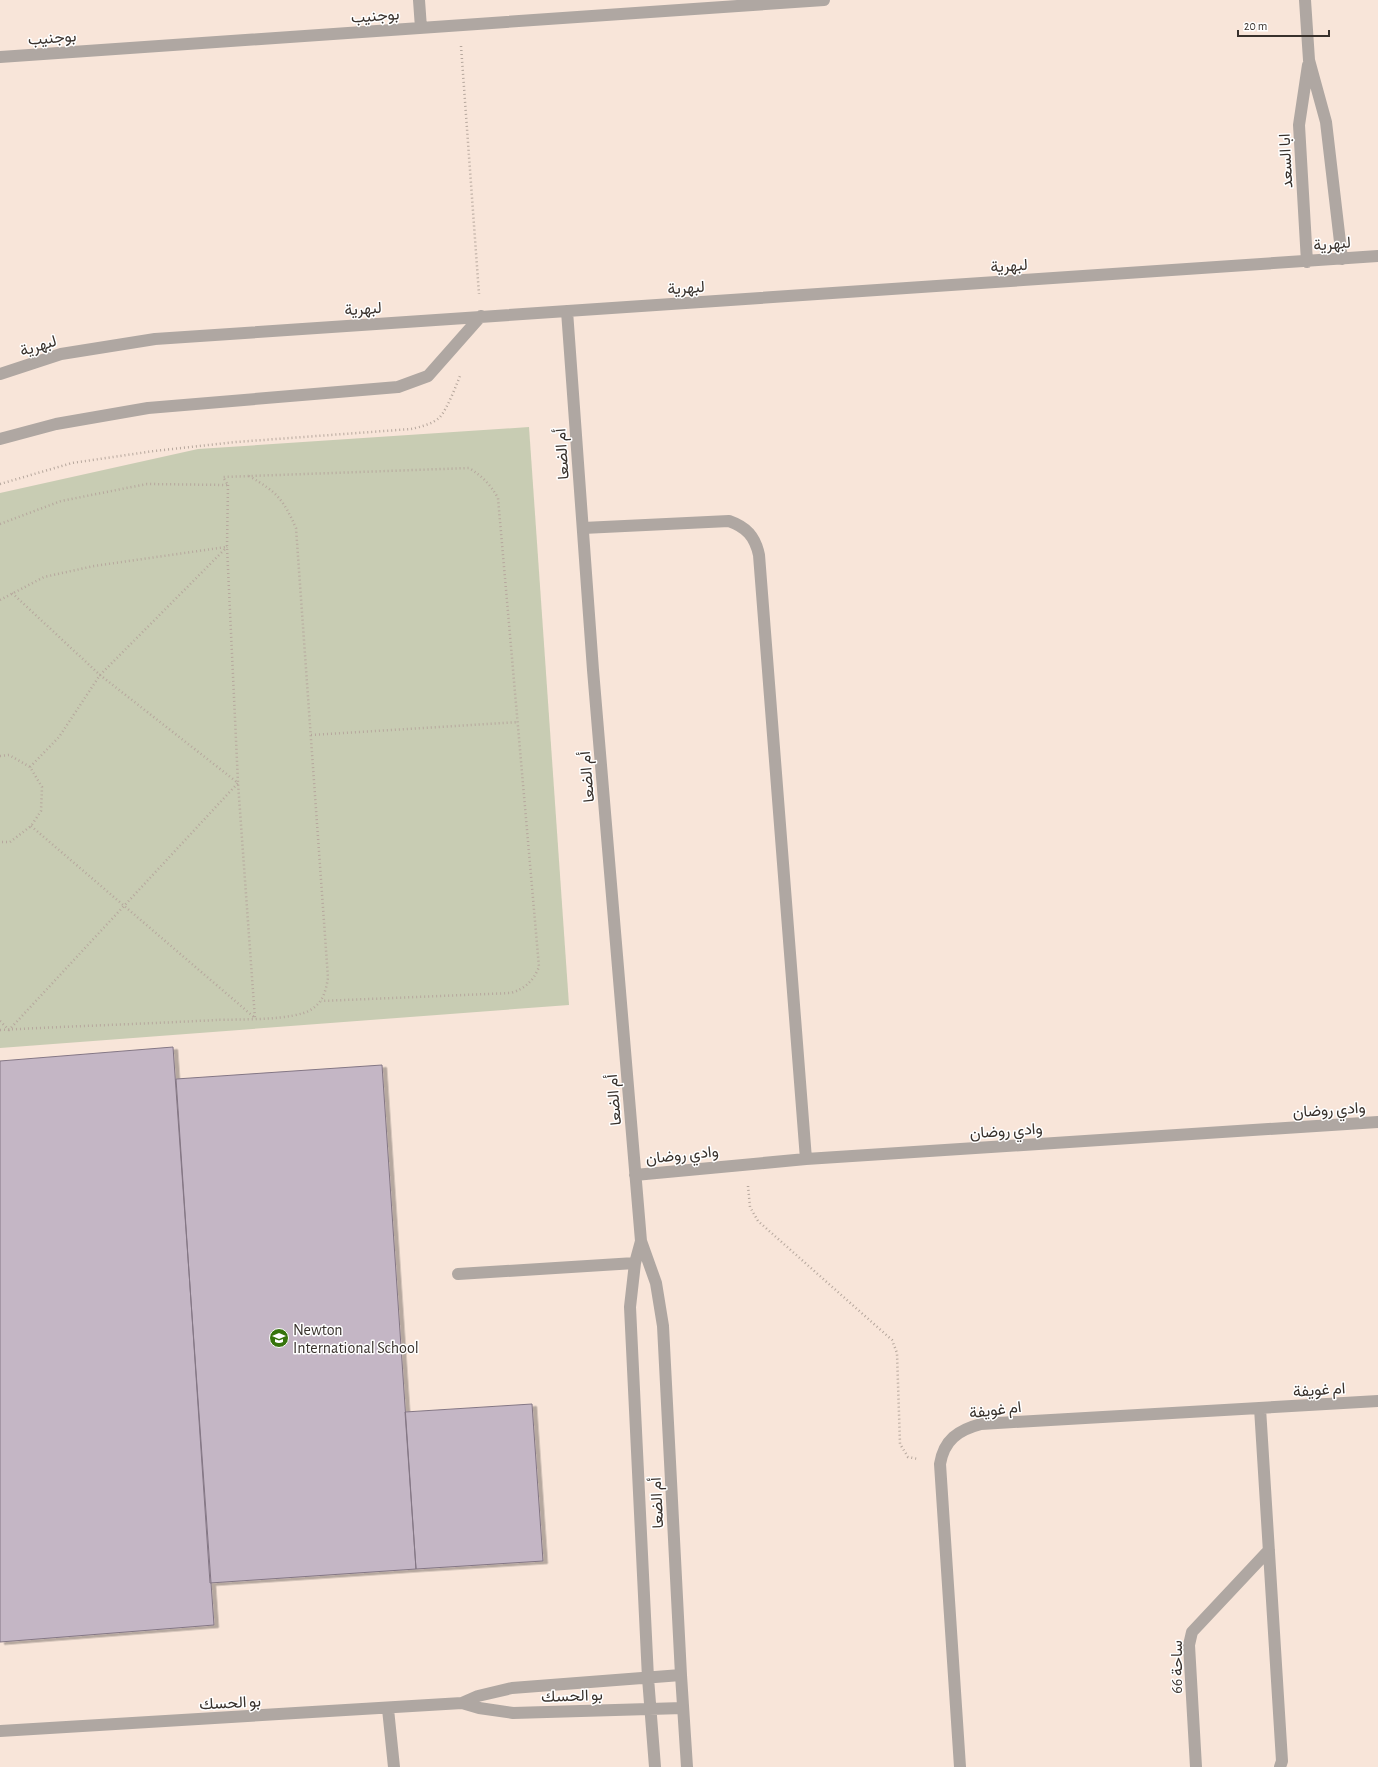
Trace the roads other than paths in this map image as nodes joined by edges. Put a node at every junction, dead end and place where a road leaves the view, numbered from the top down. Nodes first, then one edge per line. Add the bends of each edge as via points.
1 (419, 0) edge
2 (824, 0) edge
3 (1304, 0) edge
4 (744, 3) edge
5 (422, 28) junction
6 (0, 57) edge
7 (1309, 60) junction
8 (1378, 256) edge
9 (1342, 259) junction
10 (1307, 262) junction
11 (567, 311) junction
12 (481, 316) junction
13 (0, 374) edge
14 (0, 439) edge
15 (583, 528) junction
16 (1378, 1122) edge
17 (806, 1159) junction
18 (635, 1175) junction
19 (641, 1241) junction
20 (635, 1263) junction
21 (458, 1274) dead end
22 (1378, 1401) edge
23 (1260, 1408) junction
24 (1269, 1550) junction
25 (681, 1675) junction
26 (648, 1678) junction
27 (462, 1703) junction
28 (651, 1708) junction
29 (683, 1708) junction
30 (388, 1709) junction
31 (0, 1731) edge
32 (394, 1767) edge
33 (655, 1767) edge
34 (688, 1767) edge
35 (960, 1767) edge
36 (1196, 1767) edge
37 (1280, 1767) edge

1 - 5 street
2 - 4 street, بوجنيب
3 - 7 street, ابا السعد
4 - 5 street, بوجنيب
5 - 6 street, بوجنيب
7 - 9 street, ابا السعد via 1326,122
7 - 10 street, ابا السعد via 1299,126
8 - 9 street, لبهرية
9 - 10 street, لبهرية
10 - 11 street, لبهرية
11 - 12 street, لبهرية
11 - 15 street, أم الضعا
12 - 13 street, لبهرية via 155,338 61,354
12 - 14 street via 428,376 398,387 148,408 56,424
15 - 17 street via 729,521 750,533 756,543 761,578
15 - 18 street, أم الضعا
16 - 17 street, وادي روضان
17 - 18 street, وادي روضان
18 - 19 street, أم الضعا
19 - 20 street, أم الضعا
19 - 25 street, أم الضعا via 656,1283 663,1326
20 - 21 street
20 - 26 street, أم الضعا via 630,1307
22 - 23 street, ام غويفة
23 - 24 street
23 - 35 street, ام غويفة via 981,1424 966,1428 949,1441 942,1452 940,1464
24 - 36 street, ساحة 66 via 1192,1632 1189,1645
24 - 37 street via 1282,1761
25 - 26 street, بو الحسك
25 - 29 street, أم الضعا
26 - 27 street, بو الحسك via 512,1688 478,1696
26 - 28 street, أم الضعا
27 - 28 street, بو الحسك via 513,1713
27 - 30 street, بو الحسك
28 - 29 street, بو الحسك
28 - 33 street, أم الضعا
29 - 34 street, أم الضعا
30 - 31 street, بو الحسك
30 - 32 street

